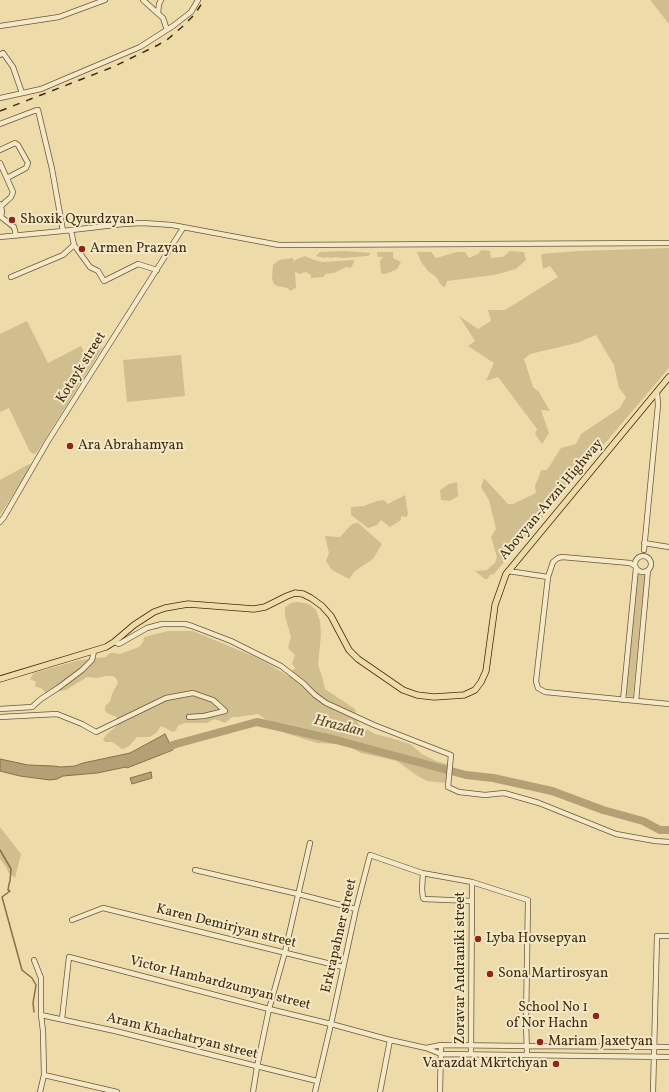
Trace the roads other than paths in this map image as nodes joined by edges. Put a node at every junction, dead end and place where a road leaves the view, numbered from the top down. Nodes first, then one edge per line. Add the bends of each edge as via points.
1 (105, 0) edge
2 (143, 0) edge
3 (161, 0) edge
4 (198, 0) edge
5 (158, 13) junction
6 (0, 26) edge
7 (167, 30) junction
8 (0, 55) edge
9 (22, 93) junction
10 (0, 98) edge
11 (0, 124) edge
12 (0, 150) edge
13 (0, 163) edge
14 (7, 178) junction
15 (1, 204) edge
16 (184, 228) junction
17 (71, 230) junction
18 (63, 231) junction
19 (16, 235) junction
20 (0, 237) edge
21 (669, 243) edge
22 (74, 245) junction
23 (156, 270) junction
24 (11, 277) dead end
25 (669, 377) edge
26 (657, 392) junction
27 (0, 522) edge
28 (644, 543) junction
29 (669, 547) edge
30 (644, 550) dead end
31 (636, 565) junction
32 (648, 570) junction
33 (508, 571) junction
34 (548, 577) junction
35 (114, 642) junction
36 (94, 651) junction
37 (0, 679) edge
38 (623, 700) junction
39 (636, 701) junction
40 (669, 704) edge
41 (0, 709) edge
42 (0, 717) edge
43 (189, 717) dead end
44 (669, 842) edge
45 (310, 843) dead end
46 (195, 870) dead end
47 (423, 873) junction
48 (472, 882) junction
49 (298, 894) junction
50 (472, 901) junction
51 (356, 909) junction
52 (72, 920) dead end
53 (669, 936) edge
54 (285, 952) junction
55 (34, 960) dead end
56 (343, 967) junction
57 (269, 1009) junction
58 (41, 1015) junction
59 (62, 1019) junction
60 (331, 1024) junction
61 (390, 1040) junction
62 (442, 1045) junction
63 (471, 1045) junction
64 (527, 1046) junction
65 (654, 1047) junction
66 (669, 1047) edge
67 (426, 1048) junction
68 (441, 1054) junction
69 (471, 1054) junction
70 (527, 1055) junction
71 (654, 1056) junction
72 (669, 1056) edge
73 (257, 1067) junction
74 (44, 1075) junction
75 (317, 1081) junction
76 (40, 1092) edge
77 (117, 1092) edge
78 (252, 1092) edge
79 (315, 1092) edge
80 (380, 1092) edge
81 (440, 1092) edge
82 (653, 1092) edge

1 - 6 street via 58,17
2 - 5 street
3 - 5 street
4 - 7 street via 191,12
5 - 7 street via 163,18
7 - 9 street via 140,47 41,90
8 - 9 street via 4,53 13,67
9 - 10 street
11 - 18 street via 38,110
12 - 14 street via 15,143 28,163 26,168
13 - 14 street
14 - 15 street via 13,192 8,200
15 - 19 street via 1,216 14,227
16 - 17 street via 168,224 143,223
16 - 21 street via 279,245
16 - 23 street, Kotayk street
17 - 18 street
17 - 22 street
18 - 19 street
19 - 20 street
22 - 23 street via 90,267 98,271 104,280 138,264
22 - 24 street via 63,255
23 - 27 street, Kotayk street
25 - 26 main road, Abovyan-Arzni Highway
26 - 28 street via 658,405
26 - 33 main road, Abovyan-Arzni Highway
28 - 29 street
28 - 30 street
31 - 32 street via 641,572
31 - 32 street via 639,557 643,556 648,559
31 - 34 street via 562,557 554,562
31 - 38 street
32 - 39 street
33 - 34 street
33 - 35 main road, Abovyan-Arzni Highway via 495,605 486,671 482,682 464,695 434,697 403,690 358,659 349,650 331,616 322,606 303,594 295,593 265,607 254,609 188,604 165,608 147,616
34 - 38 street via 536,681 538,688 545,692
35 - 36 main road, Abovyan-Arzni Highway
35 - 44 street via 119,644 147,628 162,624 192,626 231,641 281,666 326,703 451,755 448,787 459,792 485,795 504,793 540,803 616,834
36 - 37 main road, Abovyan-Arzni Highway
36 - 41 street via 92,660 82,670 32,707
38 - 39 street
39 - 40 street
42 - 43 street via 57,714 96,732 166,698 193,694 213,700 225,712
45 - 49 street
46 - 49 street
47 - 48 street
47 - 50 street via 424,899
47 - 51 street, Erkrapahner street via 370,855
48 - 50 street, Zoravar Andraniki street
48 - 64 street via 528,900
49 - 51 street
49 - 54 street
50 - 63 street, Zoravar Andraniki street
51 - 56 street, Erkrapahner street
52 - 54 street, Karen Demirjyan street via 103,908
53 - 65 street via 657,936
54 - 56 street, Karen Demirjyan street
54 - 57 street
55 - 58 street via 41,978
56 - 60 street, Erkrapahner street
57 - 59 street, Victor Hambardzumyan street via 69,957
57 - 60 street, Victor Hambardzumyan street
57 - 73 street
58 - 59 street, Aram Khachatryan street
58 - 74 street
59 - 73 street, Aram Khachatryan street
60 - 61 street, Victor Hambardzumyan street
60 - 75 street, Erkrapahner street
61 - 67 street, Victor Hambardzumyan street
61 - 80 street
62 - 63 street
62 - 67 street
62 - 68 street
63 - 64 street
63 - 69 street, Zoravar Andraniki street
64 - 65 street
64 - 70 street
65 - 66 street
65 - 71 street
67 - 68 street
68 - 69 street
68 - 81 street
69 - 70 street
70 - 71 street
71 - 72 street
71 - 82 street
73 - 75 street, Aram Khachatryan street
73 - 78 street
74 - 76 street
74 - 77 street
75 - 79 street, Erkrapahner street

